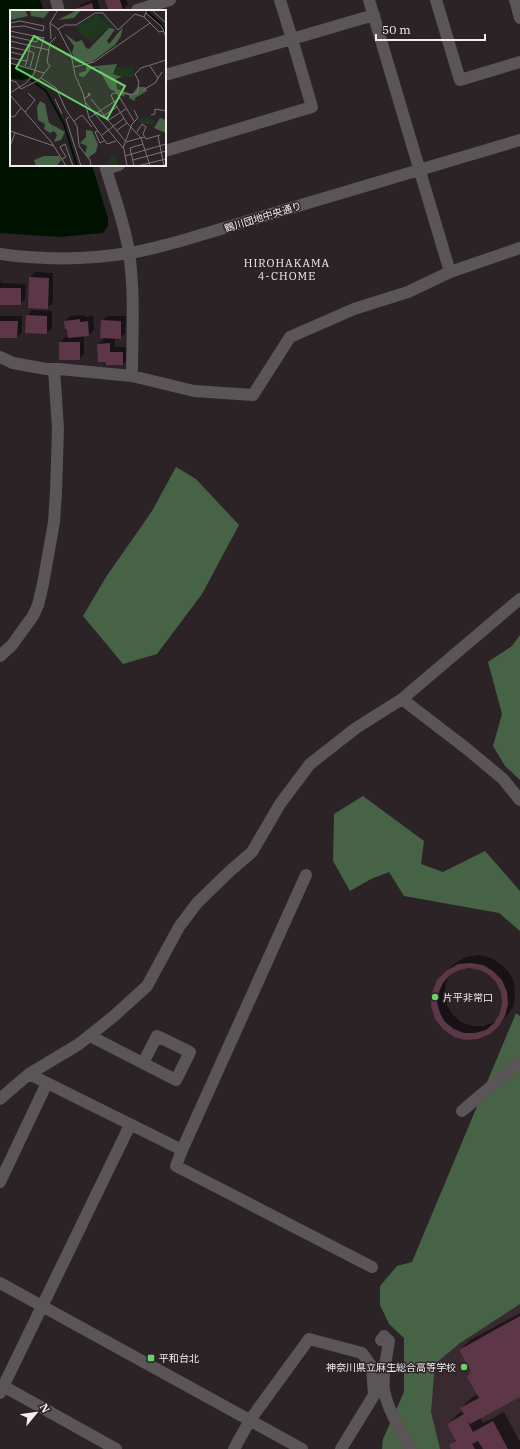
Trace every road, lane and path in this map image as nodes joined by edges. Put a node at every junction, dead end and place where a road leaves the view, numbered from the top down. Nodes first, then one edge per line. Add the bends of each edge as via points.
1 (56, 0) edge
2 (170, 0) edge
3 (280, 0) edge
4 (369, 0) edge
5 (436, 0) edge
6 (515, 0) edge
7 (136, 7) edge
8 (59, 10) edge
9 (374, 15) junction
10 (520, 18) edge
11 (292, 39) junction
12 (520, 62) edge
13 (166, 75) edge
14 (520, 140) edge
15 (166, 151) edge
16 (105, 167) edge
17 (420, 170) junction
18 (520, 248) edge
19 (129, 253) junction
20 (0, 254) edge
21 (450, 272) junction
22 (0, 356) edge
23 (54, 369) junction
24 (132, 376) junction
25 (520, 599) edge
26 (0, 656) edge
27 (402, 699) junction
28 (520, 800) edge
29 (306, 875) dead end
30 (90, 1036) junction
31 (520, 1062) edge
32 (143, 1063) dead end
33 (29, 1074) junction
34 (47, 1083) junction
35 (0, 1099) edge
36 (462, 1111) dead end
37 (130, 1125) junction
38 (178, 1148) junction
39 (0, 1182) edge
40 (372, 1267) dead end
41 (0, 1283) edge
42 (42, 1306) junction
43 (381, 1340) dead end
44 (2, 1390) edge
45 (250, 1420) junction
46 (116, 1449) edge
47 (234, 1449) edge
48 (302, 1449) edge
49 (341, 1449) edge
50 (411, 1449) edge

1 - 8 street
2 - 7 street
3 - 11 street
4 - 9 street
5 - 12 street via 460,80
6 - 10 street
9 - 11 street
9 - 17 street
11 - 13 street
11 - 15 street via 312,107
14 - 17 street, 鶴川団地中央通り
16 - 19 street
17 - 19 street, 鶴川団地中央通り via 177,242
17 - 21 street
18 - 21 street
19 - 20 street, 鶴川団地中央通り via 80,258
19 - 24 street via 132,278
21 - 24 street via 408,292 354,309 290,337 253,395 194,391
22 - 23 street via 13,363
23 - 24 street
23 - 26 street via 58,429 54,522 38,605 12,645
25 - 27 street
27 - 28 street via 467,748 504,780
27 - 30 street via 356,728 310,764 280,804 252,852 197,903 179,927 147,986
29 - 38 street
30 - 32 street
30 - 33 street
31 - 36 street
33 - 34 street
33 - 35 street
34 - 37 street
34 - 39 street
37 - 38 street
37 - 42 street
38 - 40 street via 176,1166
41 - 42 street
42 - 44 street
42 - 45 street
43 - 50 street via 384,1336 389,1341 385,1394 395,1421
44 - 46 street
45 - 47 street
45 - 48 street
45 - 49 street via 309,1339 362,1352 368,1356 372,1367 374,1395

